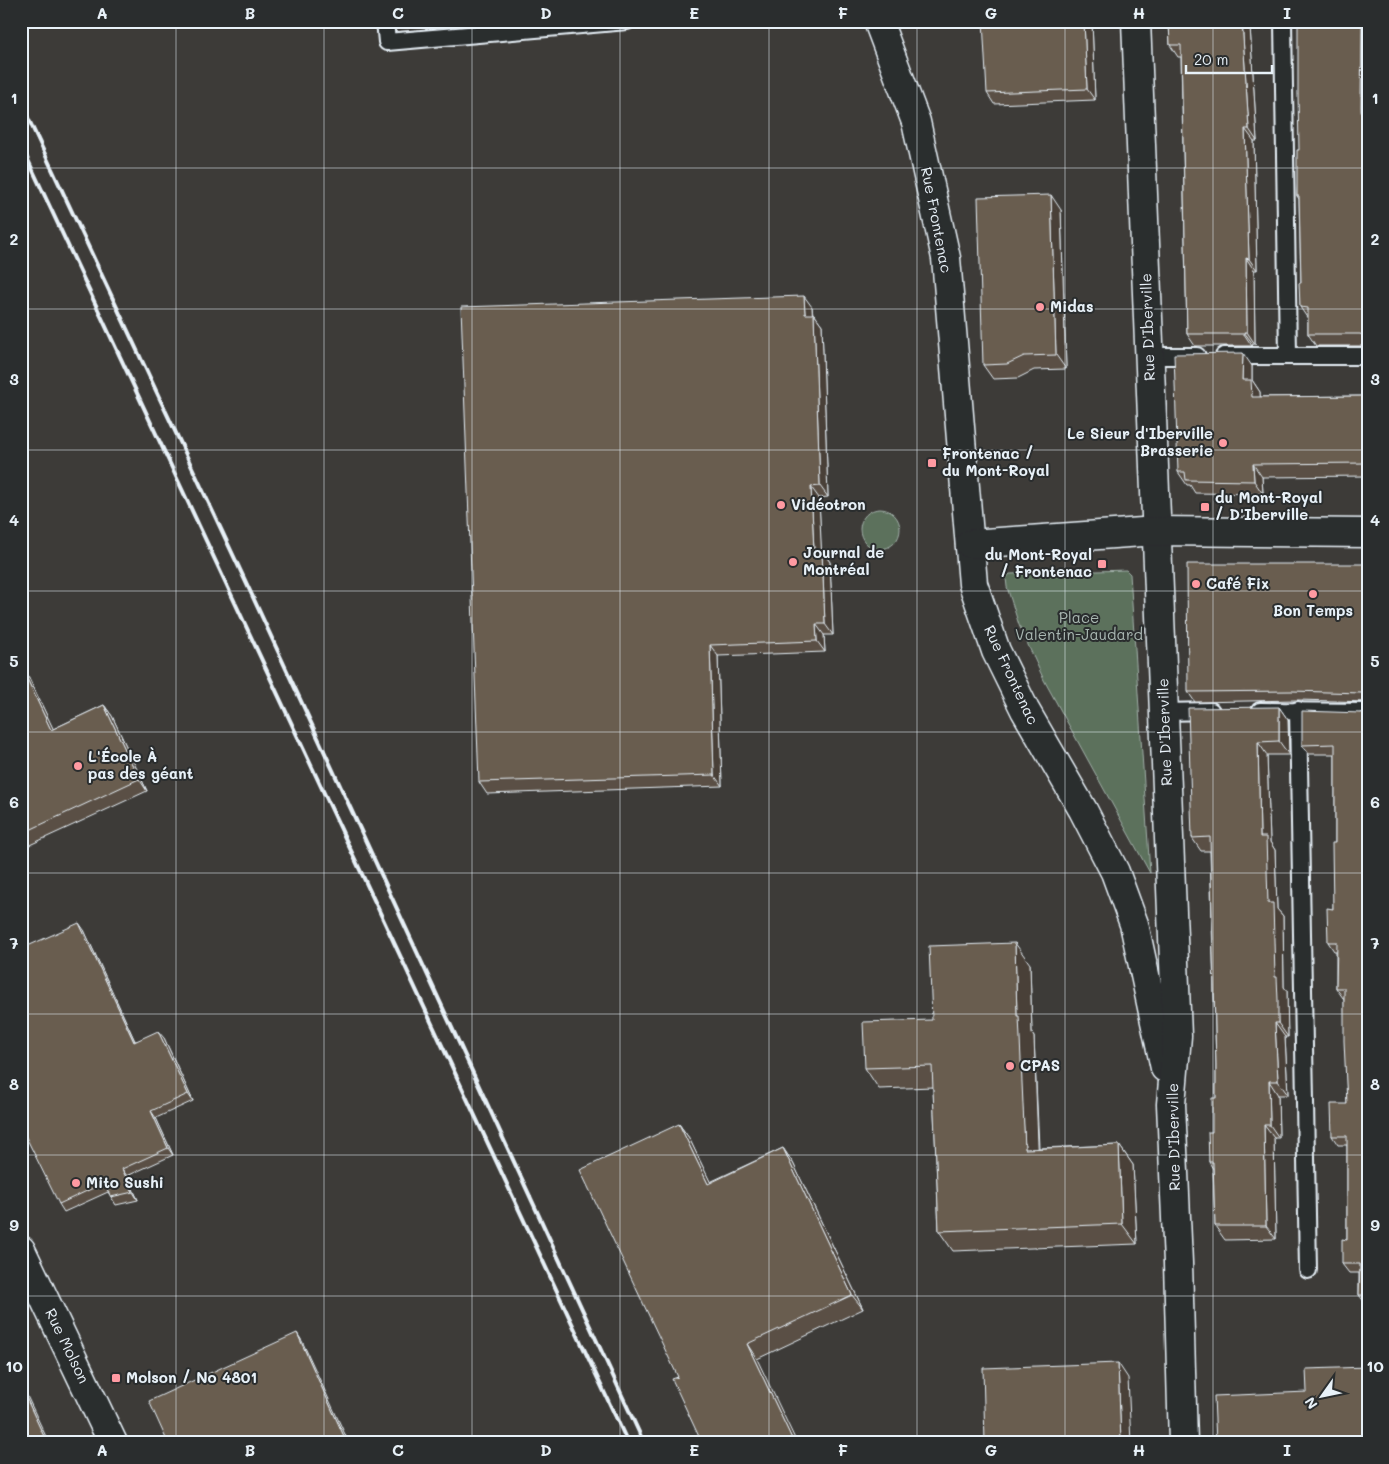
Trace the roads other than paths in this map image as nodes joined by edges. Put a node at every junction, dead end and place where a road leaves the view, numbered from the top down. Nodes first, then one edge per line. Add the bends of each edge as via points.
1 (385, 21) edge
2 (627, 21) edge
3 (878, 21) edge
4 (1136, 21) edge
5 (1283, 21) edge
6 (1149, 356) junction
7 (1288, 356) junction
8 (1368, 356) edge
9 (1157, 531) junction
10 (1368, 533) edge
11 (970, 544) junction
12 (1298, 710) junction
13 (1230, 711) edge
14 (1250, 711) edge
15 (1164, 712) junction
16 (1368, 712) edge
17 (1171, 1104) junction
18 (21, 1250) edge
19 (1308, 1270) dead end
20 (32, 1299) edge
21 (113, 1443) edge
22 (1183, 1443) edge

1 - 2 lane via 387,42
3 - 11 main road, Rue Frontenac via 916,122 946,258
4 - 6 main road, Rue D'Iberville
5 - 7 lane
6 - 7 lane
6 - 9 main road, Rue D'Iberville
7 - 8 lane
9 - 10 main road
9 - 11 main road
9 - 15 main road, Rue D'Iberville
11 - 17 main road, Rue Frontenac via 973,584 996,650 1025,710 1115,872 1134,924
12 - 14 lane
12 - 16 lane
12 - 19 lane
13 - 15 lane
15 - 17 main road, Rue D'Iberville via 1177,1036
17 - 22 main road, Rue D'Iberville
18 - 20 main road, Rue Molson
20 - 21 main road, Rue Molson

